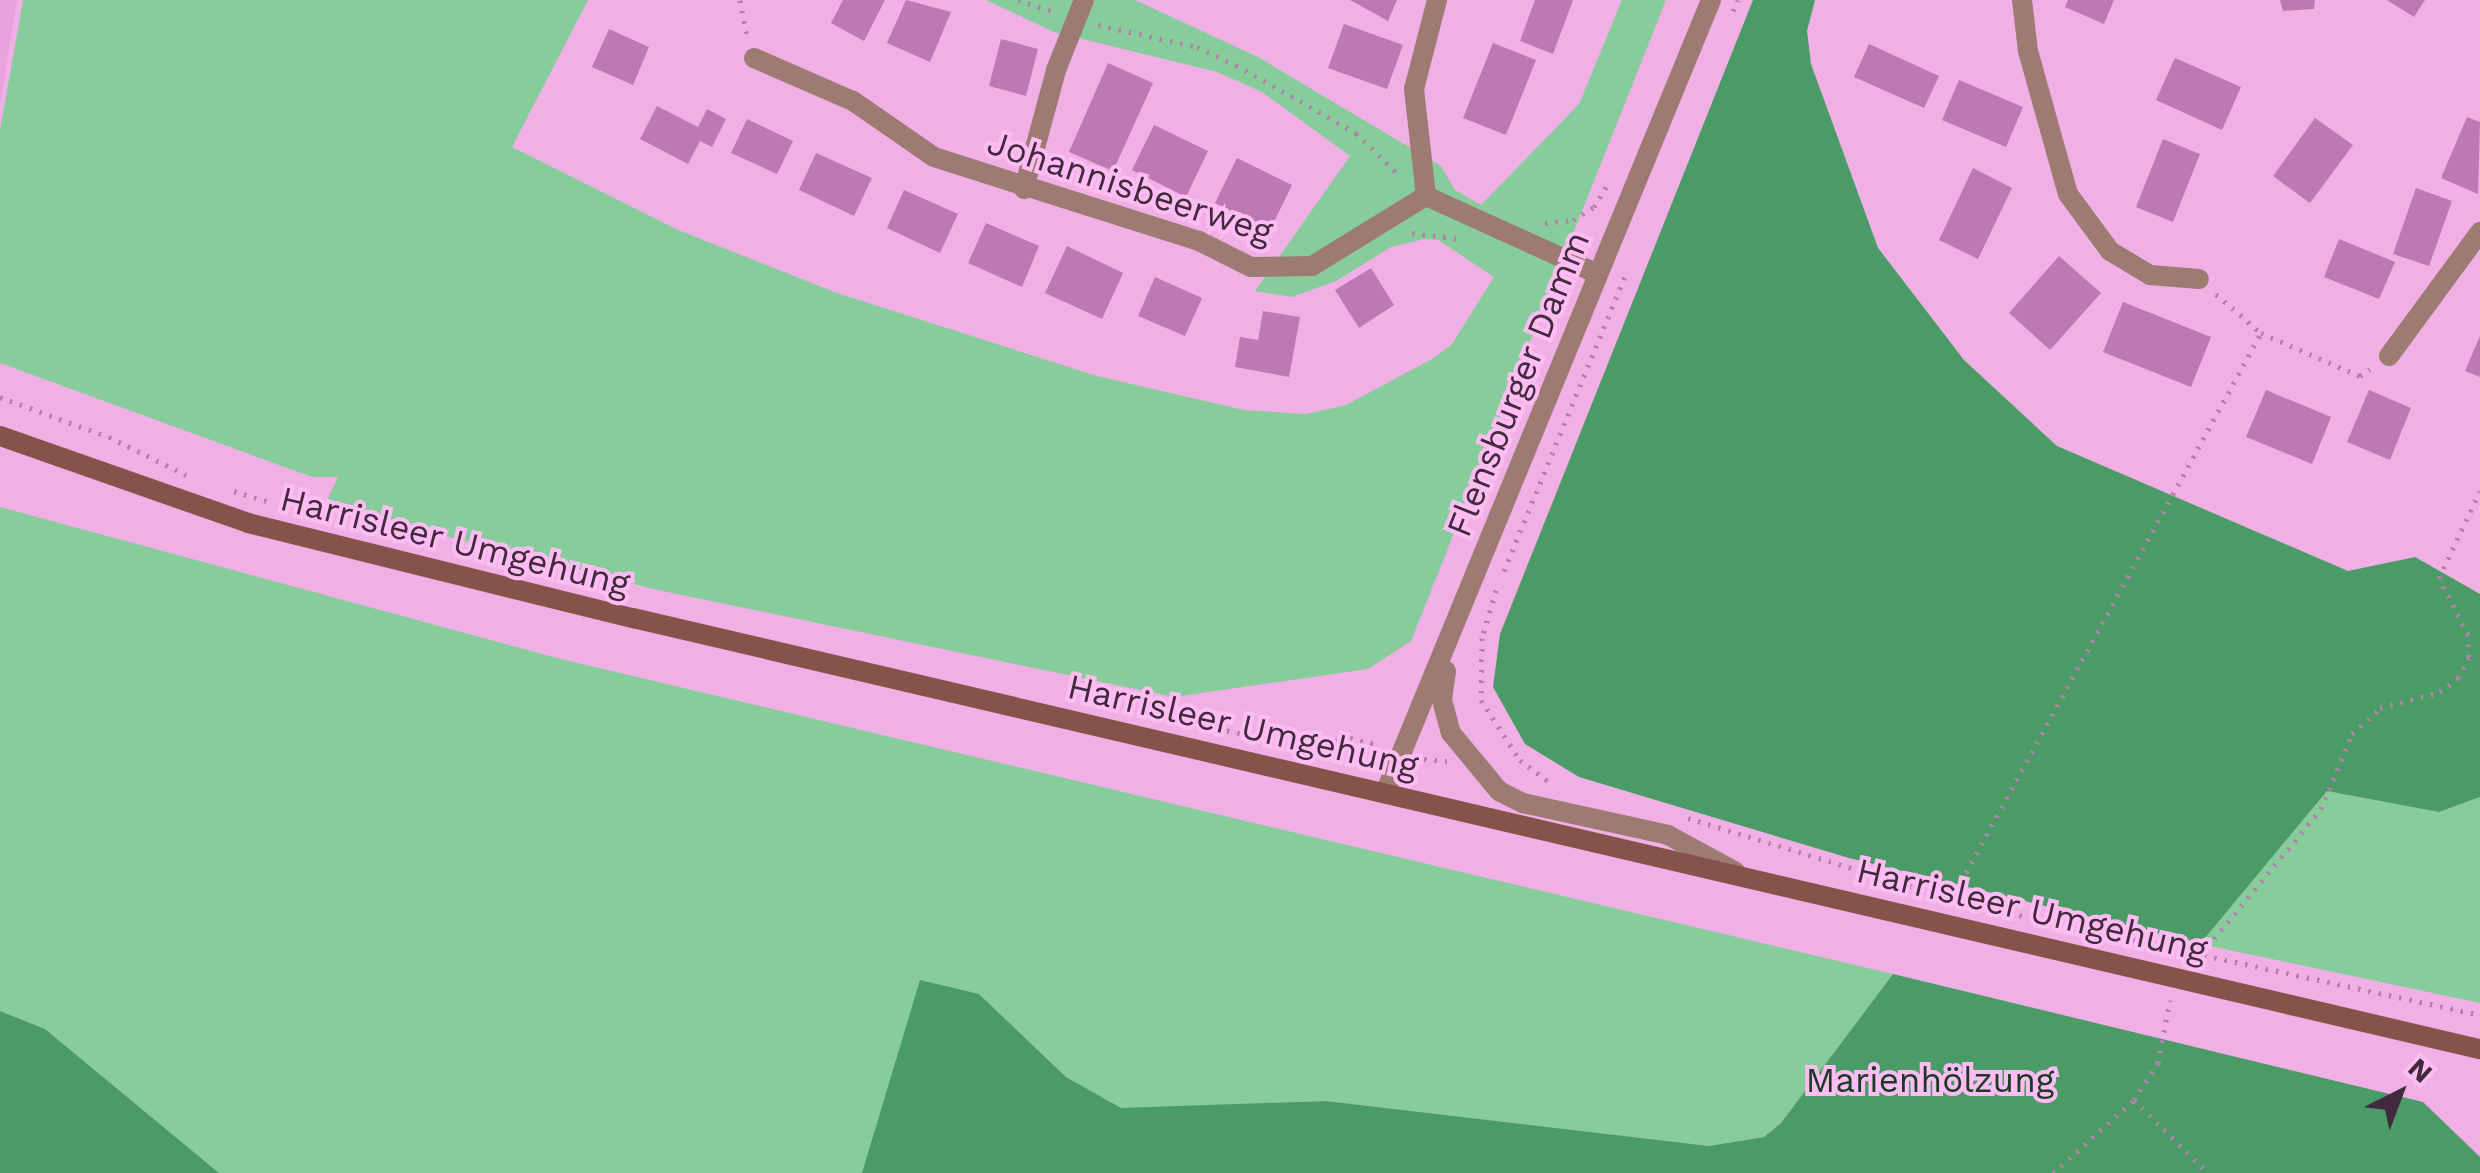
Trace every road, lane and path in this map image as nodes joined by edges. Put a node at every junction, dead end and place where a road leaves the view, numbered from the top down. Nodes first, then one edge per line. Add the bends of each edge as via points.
1 (740, 0) edge
2 (1018, 0) edge
3 (1438, 0) edge
4 (1712, 0) edge
5 (1738, 0) edge
6 (2022, 0) edge
7 (1080, 10) edge
8 (1732, 14) dead end
9 (754, 58) joint
10 (1024, 189) junction
11 (1426, 196) junction
12 (2480, 232) edge
13 (1628, 268) dead end
14 (1598, 274) junction
15 (2198, 279) joint
16 (2261, 332) junction
17 (2389, 356) joint
18 (0, 397) edge
19 (0, 424) edge
20 (0, 436) edge
21 (31, 446) junction
22 (192, 478) dead end
23 (225, 488) dead end
24 (2480, 491) edge
25 (274, 503) dead end
26 (1448, 644) junction
27 (1168, 716) dead end
28 (1511, 748) junction
29 (1402, 752) junction
30 (1467, 758) junction
31 (1560, 788) dead end
32 (1385, 793) junction
33 (1672, 815) dead end
34 (1738, 873) junction
35 (1951, 899) junction
36 (1976, 906) dead end
37 (1994, 910) dead end
38 (1944, 924) junction
39 (2180, 950) junction
40 (2201, 954) junction
41 (2175, 976) junction
42 (2480, 1015) edge
43 (2480, 1049) edge
44 (2134, 1100) junction
45 (2053, 1173) edge
46 (2208, 1173) edge

1 - 9 path
2 - 7 path
3 - 11 street via 1414,89
4 - 14 street, Flensburger Damm
5 - 8 path
6 - 15 street via 2028,51 2068,194 2110,251 2150,275
7 - 10 street
7 - 11 path via 1236,65 1356,133
9 - 10 street, Johannisbeerweg via 853,101 934,157
10 - 11 street, Johannisbeerweg via 1164,230 1251,267 1293,271 1334,256
11 - 14 street
12 - 17 street
13 - 28 path via 1482,638 1481,700
14 - 26 street, Flensburger Damm
15 - 16 path
16 - 17 path via 2360,376
16 - 35 path
18 - 22 path via 108,436
19 - 21 main road
20 - 21 main road, Harrisleer Umgehung
21 - 32 main road, Harrisleer Umgehung via 248,522
23 - 25 path
24 - 40 path via 2440,578 2468,636 2469,657 2458,678 2440,692 2380,708 2352,734 2321,809
26 - 29 street, Flensburger Damm
26 - 30 street via 1444,710
27 - 29 path via 1304,748 1350,738
28 - 30 path
28 - 31 path
29 - 30 path via 1433,762
29 - 32 street, Flensburger Damm
30 - 34 street via 1499,791 1523,802 1668,835
32 - 34 main road, Harrisleer Umgehung
33 - 35 path
34 - 38 main road, Harrisleer Umgehung
35 - 36 path
35 - 38 path
37 - 39 path
38 - 41 main road, Harrisleer Umgehung
39 - 40 path
39 - 41 path
40 - 42 path
41 - 43 main road, Harrisleer Umgehung
41 - 44 path via 2158,1064
44 - 45 path
44 - 46 path

